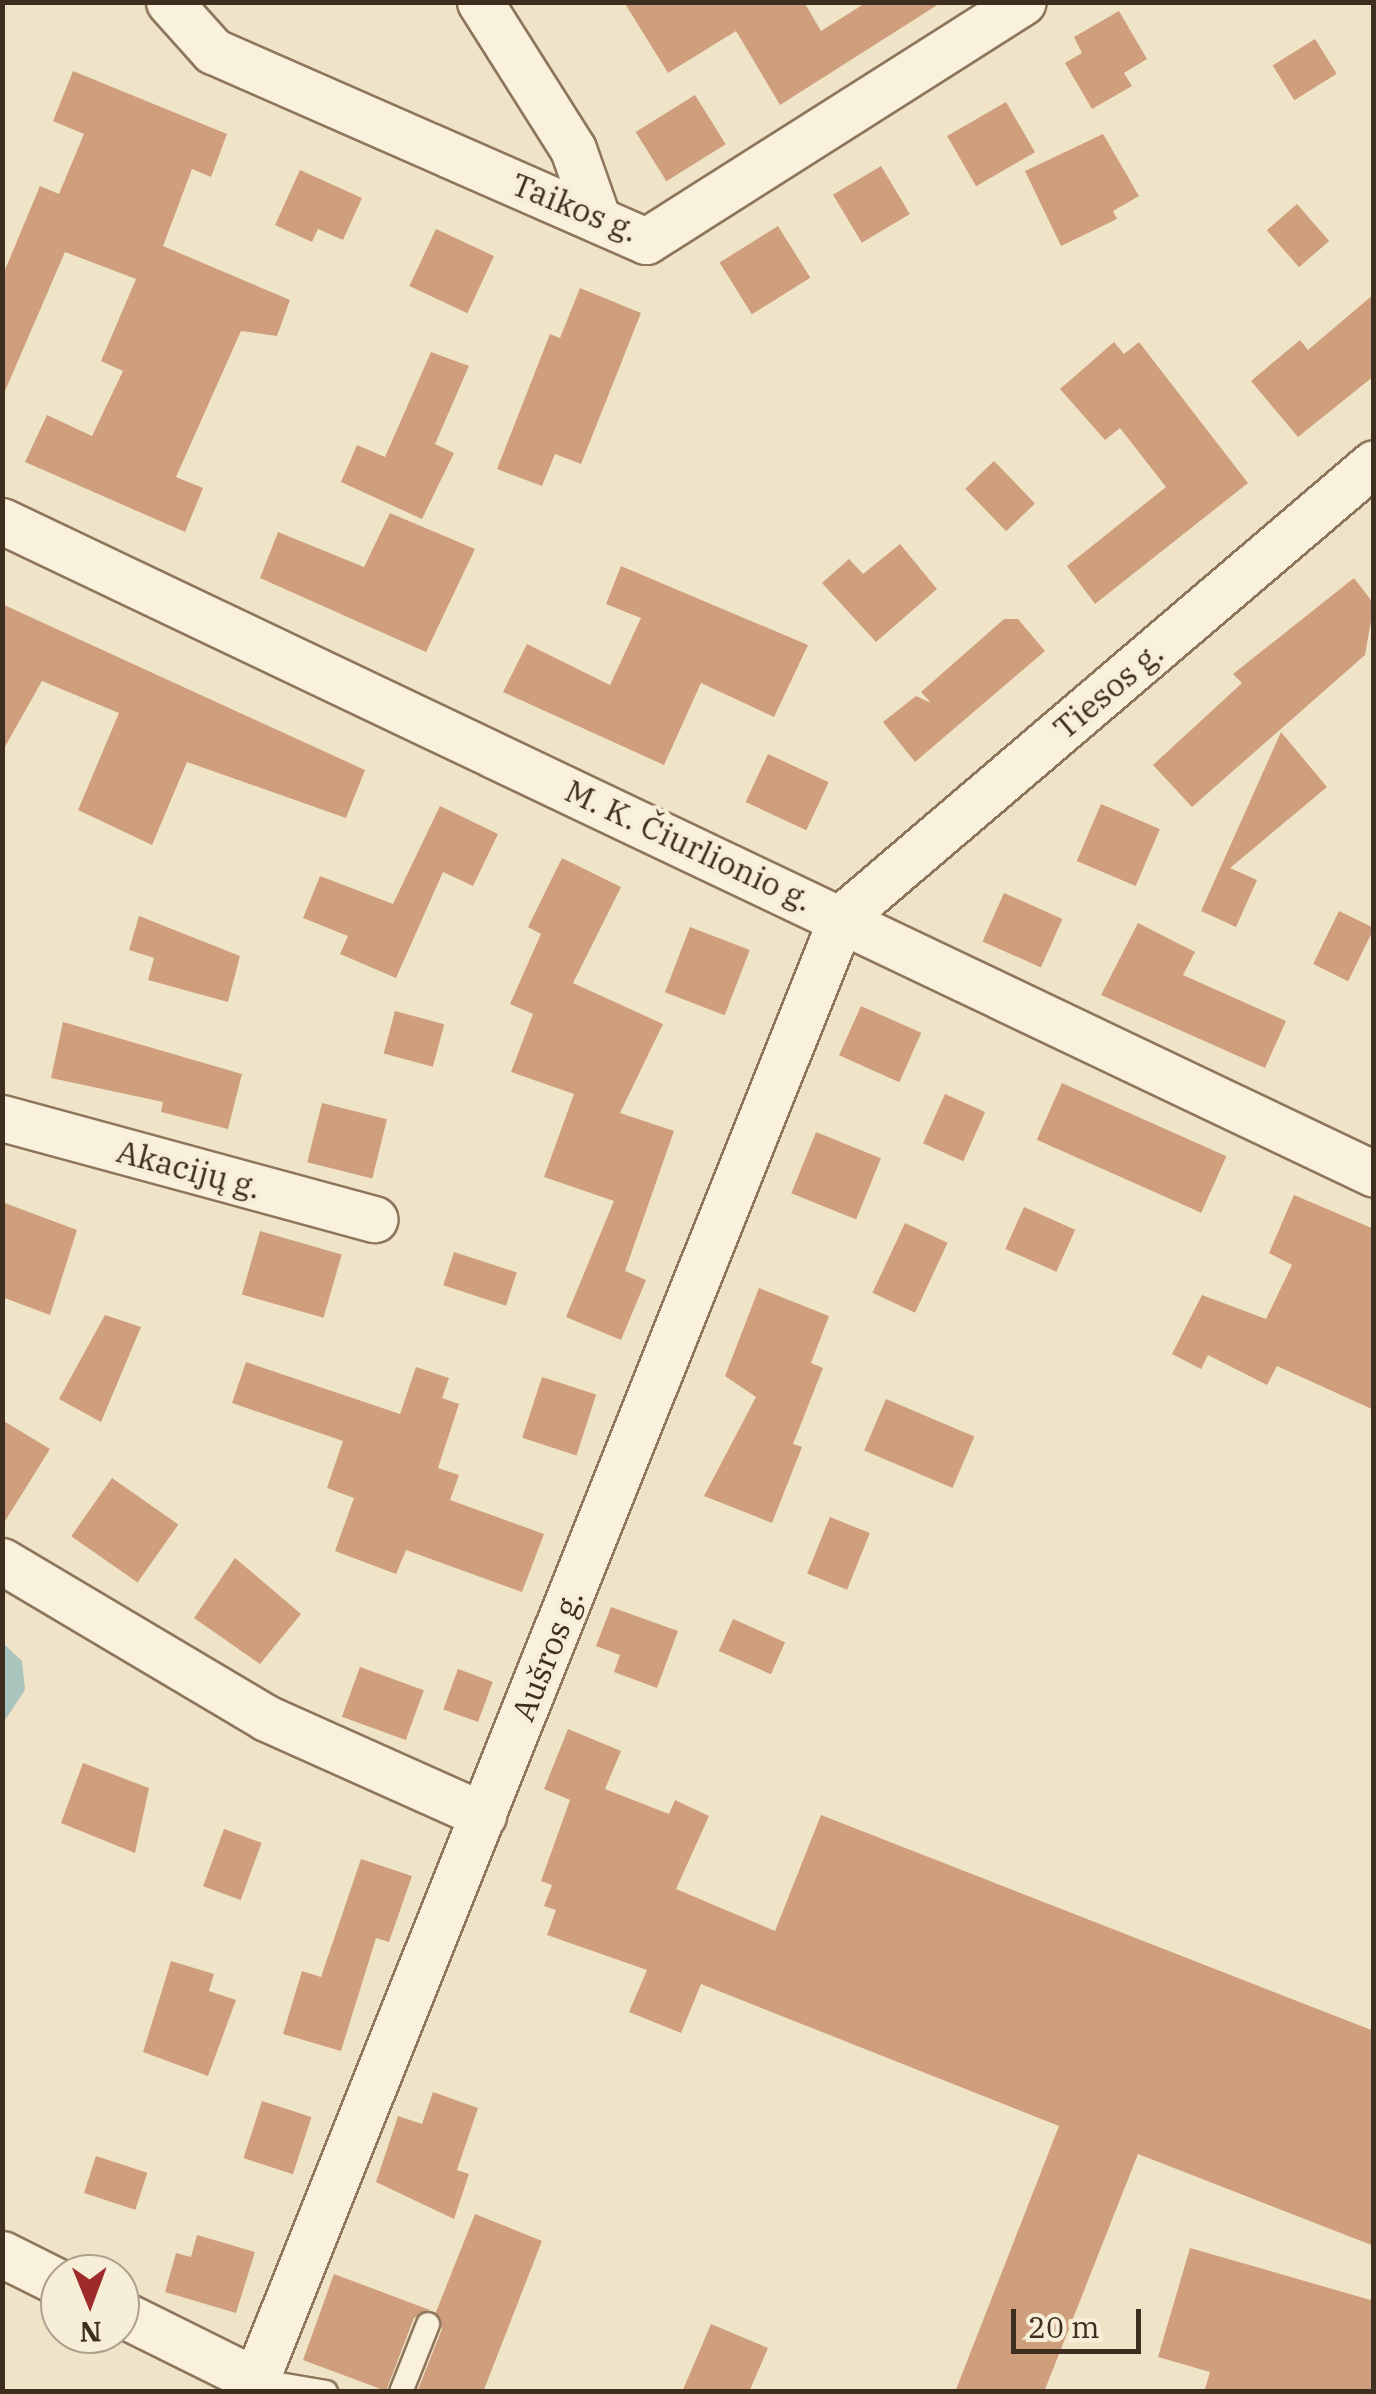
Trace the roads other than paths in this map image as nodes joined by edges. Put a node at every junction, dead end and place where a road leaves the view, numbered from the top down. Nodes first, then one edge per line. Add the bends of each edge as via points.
1 (169, 2) edge
2 (480, 2) edge
3 (1022, 2) edge
4 (598, 220) junction
5 (1374, 463) edge
6 (2, 521) edge
7 (842, 918) junction
8 (2, 1118) edge
9 (1374, 1174) edge
10 (375, 1219) dead end
11 (2, 1561) edge
12 (483, 1814) junction
13 (2, 2254) edge
14 (40, 2273) edge
15 (140, 2323) edge
16 (428, 2324) dead end
17 (253, 2386) edge
18 (326, 2392) edge
19 (401, 2392) edge

1 - 4 street, Taikos g. via 213,51
2 - 4 street via 573,149
3 - 4 street, Taikos g. via 646,241
5 - 7 street, Tiesos g.
6 - 7 street, M. K. Čiurlionio g.
7 - 9 street, M. K. Čiurlionio g.
7 - 12 street, Aušros g.
8 - 10 street, Akacijų g.
11 - 12 street via 266,1718
12 - 17 street, Aušros g.
13 - 14 street
15 - 17 street
16 - 19 lane
17 - 18 lane

